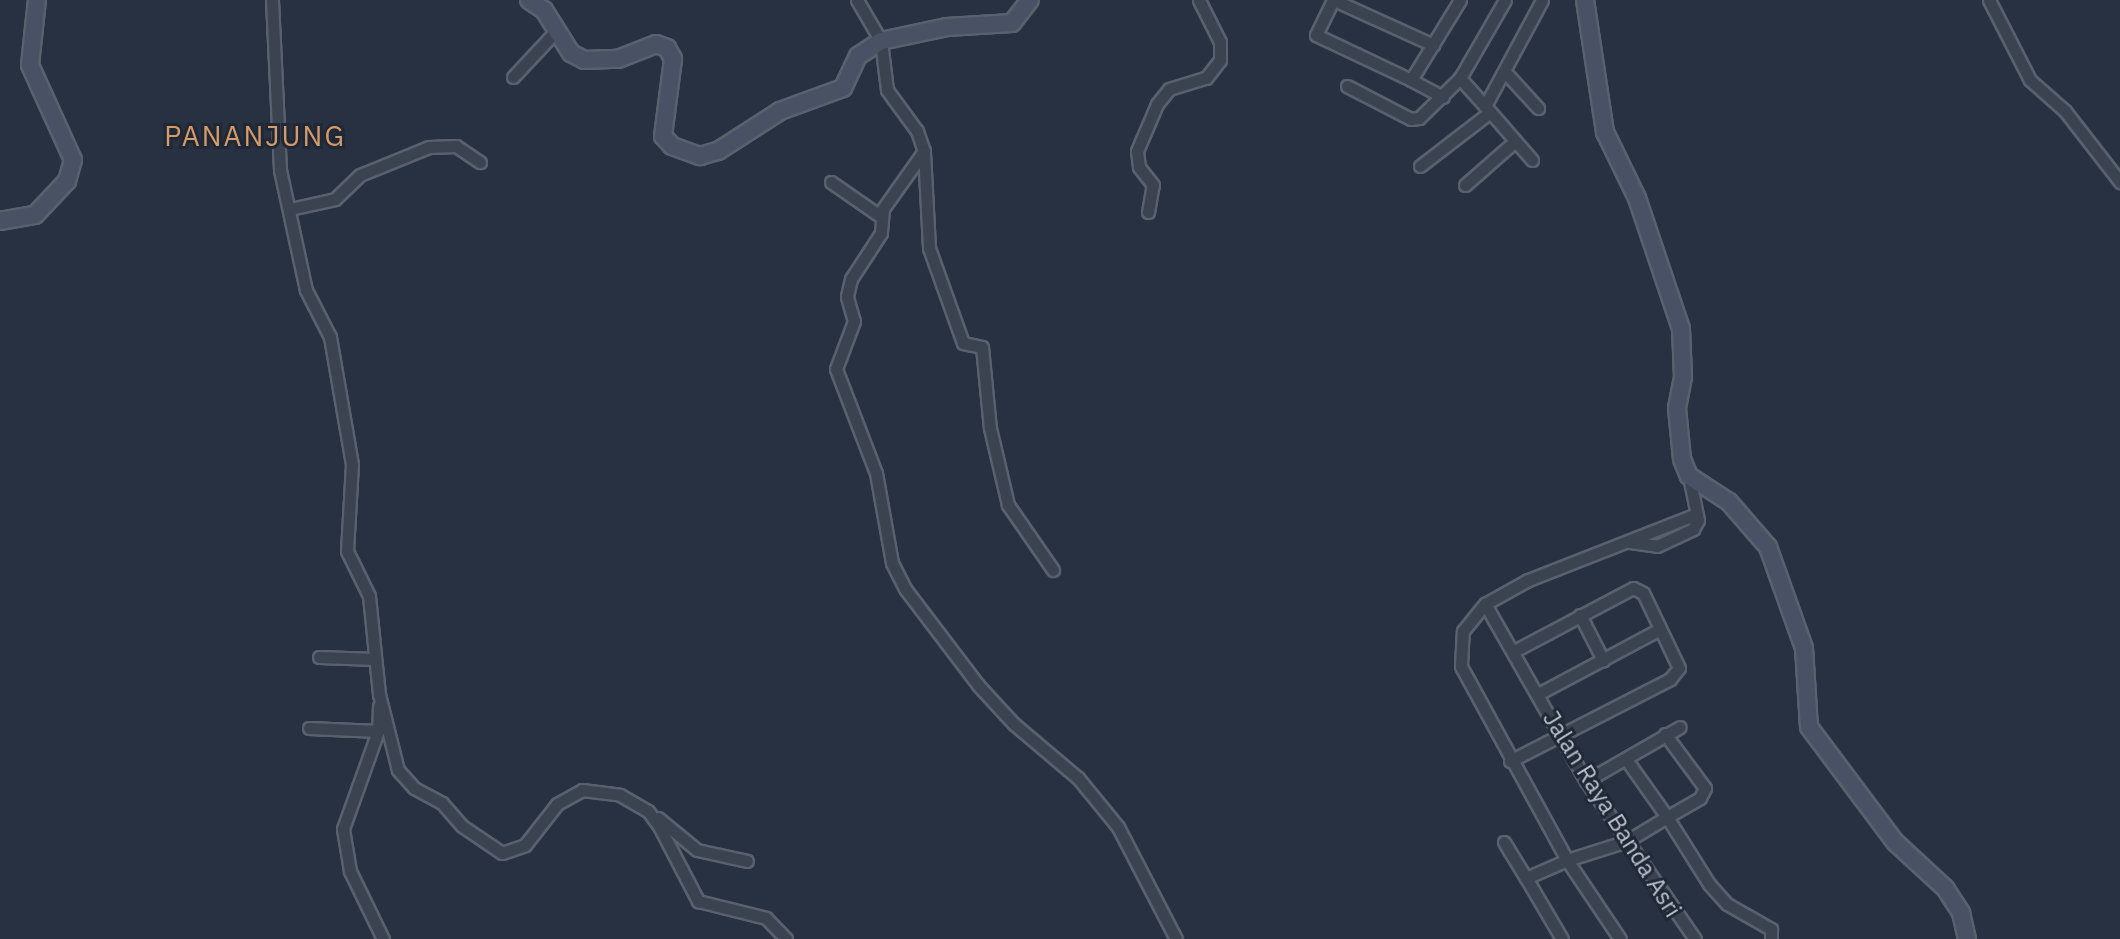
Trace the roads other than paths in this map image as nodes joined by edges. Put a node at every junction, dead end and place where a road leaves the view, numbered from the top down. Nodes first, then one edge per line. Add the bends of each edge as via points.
1 (37, 0) edge
2 (272, 0) edge
3 (529, 0) edge
4 (857, 0) edge
5 (1030, 0) edge
6 (1199, 0) edge
7 (1334, 0) edge
8 (1460, 0) edge
9 (1505, 0) edge
10 (1542, 0) edge
11 (1585, 0) edge
12 (1989, 0) edge
13 (555, 32) junction
14 (881, 41) junction
15 (1433, 45) junction
16 (1505, 72) junction
17 (513, 77) dead end
18 (1460, 78) junction
19 (1411, 80) junction
20 (1347, 86) dead end
21 (1443, 97) junction
22 (1538, 108) dead end
23 (1487, 109) junction
24 (1515, 141) junction
25 (924, 151) junction
26 (1532, 160) dead end
27 (480, 162) dead end
28 (1420, 166) dead end
29 (831, 182) dead end
30 (2120, 182) edge
31 (1465, 185) dead end
32 (290, 209) junction
33 (1148, 212) dead end
34 (880, 216) junction
35 (0, 221) edge
36 (1689, 476) junction
37 (1696, 514) junction
38 (1630, 542) junction
39 (1053, 570) dead end
40 (1485, 604) junction
41 (1580, 615) junction
42 (1660, 629) junction
43 (1516, 650) junction
44 (319, 657) dead end
45 (375, 659) junction
46 (1603, 660) junction
47 (379, 694) junction
48 (1538, 694) junction
49 (1680, 727) dead end
50 (309, 728) dead end
51 (378, 731) junction
52 (1665, 734) junction
53 (1560, 736) junction
54 (1626, 759) junction
55 (1510, 761) junction
56 (1586, 781) junction
57 (648, 811) junction
58 (1667, 817) junction
59 (1627, 841) junction
60 (1504, 842) dead end
61 (1567, 860) junction
62 (747, 861) dead end
63 (1526, 878) junction
64 (383, 939) edge
65 (786, 939) edge
66 (1176, 939) edge
67 (1562, 939) edge
68 (1620, 939) edge
69 (1695, 939) edge
70 (1771, 939) edge
71 (1967, 939) edge

1 - 35 street via 30,65 73,160 67,181 35,215
2 - 32 street via 280,170
3 - 13 street via 544,10
4 - 14 street
5 - 14 street via 1012,23 947,27
6 - 33 street via 1220,42 1220,60 1206,78 1169,89 1157,104 1137,151 1139,167 1153,185
7 - 15 street
7 - 19 street via 1316,35
8 - 15 street
9 - 18 street
10 - 16 street
11 - 36 street via 1605,132 1637,198 1681,329 1678,434
12 - 30 street via 2030,80 2065,111
13 - 14 street via 584,60 618,59 656,44 667,48 673,59 663,136 672,146 700,156 718,151 780,111 843,88 858,56
13 - 17 street
14 - 25 street via 887,90 917,131
15 - 19 street
16 - 22 street
16 - 23 street
18 - 21 street
18 - 23 street
19 - 21 street
20 - 21 street via 1411,119
23 - 24 street
23 - 28 street
24 - 26 street
24 - 31 street
25 - 34 street
25 - 39 street via 929,248 963,343 982,347 990,432 1008,505
27 - 32 street via 456,146 429,147 353,179 335,199
29 - 34 street
32 - 45 street via 306,290 330,337 352,464 347,551 369,596
34 - 66 street via 881,233 850,282 854,321 836,369 876,473 893,566 978,685 1078,778 1118,827
36 - 37 street
36 - 71 street via 1729,502 1768,547 1804,648 1809,727 1895,842 1945,888 1961,913
37 - 38 street via 1655,527
37 - 38 street via 1693,529 1676,540 1657,546
38 - 40 street via 1542,573
40 - 43 street, Jalan Raya Banda Asri
40 - 55 street via 1463,631 1461,666
41 - 42 street via 1637,588
41 - 43 street
41 - 46 street
42 - 46 street
42 - 53 street via 1679,660 1676,674
43 - 48 street, Jalan Raya Banda Asri
44 - 45 street
45 - 47 street
46 - 48 street
47 - 51 street
47 - 57 street via 402,776 502,853 525,845 557,804 588,788 611,792
48 - 53 street, Jalan Raya Banda Asri
49 - 52 street
50 - 51 street
51 - 64 street via 343,829 350,871
52 - 54 street
52 - 58 street via 1705,788 1700,798
53 - 55 street
53 - 56 street, Jalan Raya Banda Asri
54 - 56 street
54 - 58 street
55 - 61 street
56 - 59 street, Jalan Raya Banda Asri
57 - 62 street via 697,850
57 - 65 street via 698,901 766,918
58 - 59 street
58 - 70 street via 1709,884 1727,904 1771,929
59 - 61 street
59 - 69 street, Jalan Raya Banda Asri
60 - 63 street
61 - 63 street
61 - 68 street
63 - 67 street

